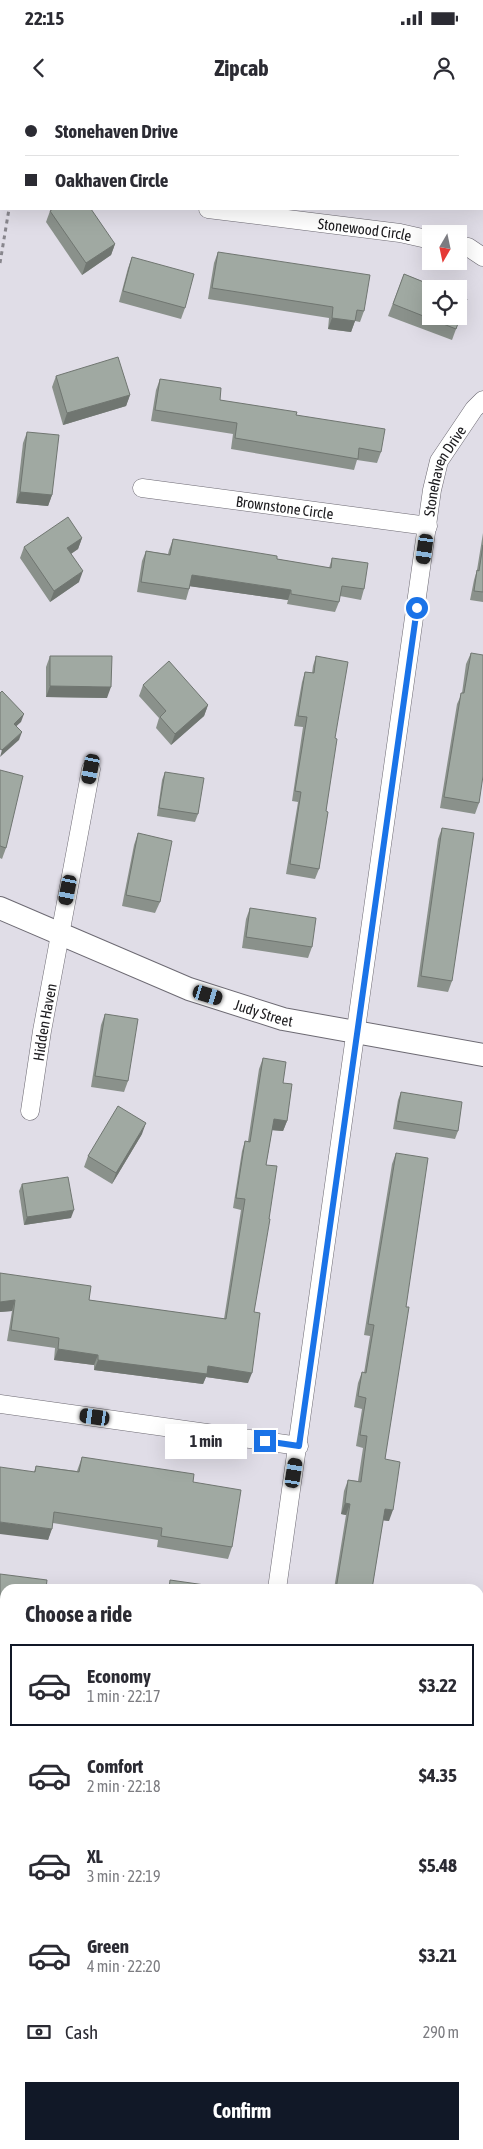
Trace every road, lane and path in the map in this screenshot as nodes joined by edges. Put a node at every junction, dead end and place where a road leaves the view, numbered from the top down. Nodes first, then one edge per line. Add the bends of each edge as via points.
1 (9, 210) edge
2 (216, 210) edge
3 (422, 238) edge
4 (468, 247) edge
5 (483, 257) edge
6 (0, 263) edge
7 (483, 400) edge
8 (142, 488) dead end
9 (428, 526) junction
10 (91, 769) dead end
11 (0, 908) edge
12 (60, 933) junction
13 (356, 1032) junction
14 (483, 1055) edge
15 (30, 1111) dead end
16 (0, 1404) edge
17 (299, 1446) junction
18 (278, 1584) edge

1 - 6 path
2 - 3 street, Stonewood Circle
4 - 5 street
7 - 9 street, Stonehaven Drive via 439,461
8 - 9 street, Brownstone Circle
9 - 13 street, Stonehaven Drive
10 - 12 street, Hidden Haven
11 - 12 street, Judy Street
12 - 13 street, Judy Street via 189,989 283,1019
12 - 15 street, Hidden Haven
13 - 14 street, Judy Street
13 - 17 street, Stonehaven Drive
16 - 17 street
17 - 18 street, Stonehaven Drive

